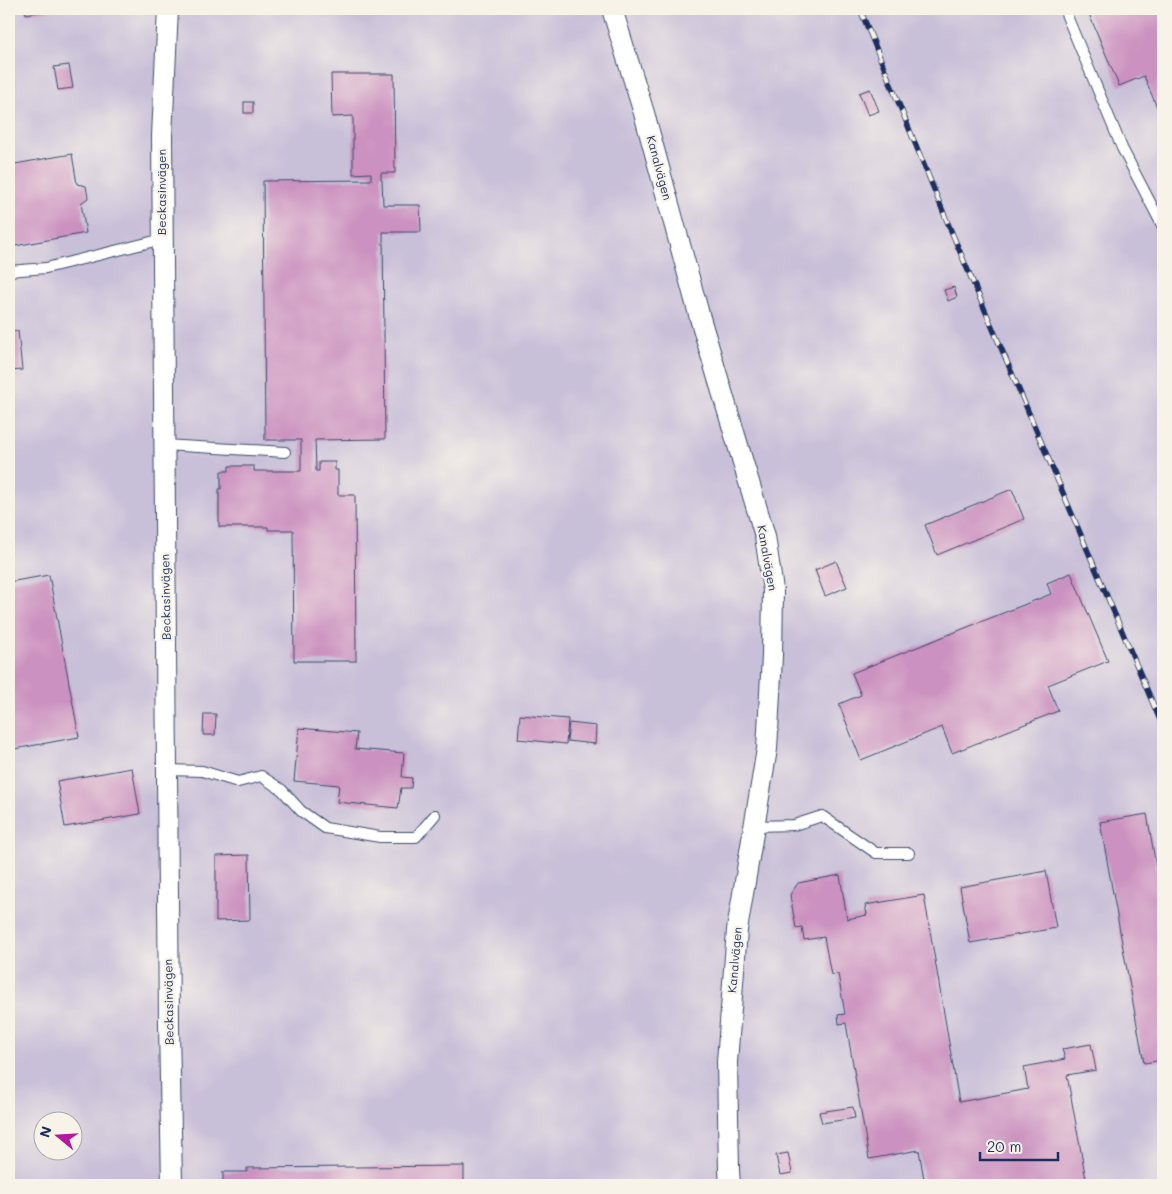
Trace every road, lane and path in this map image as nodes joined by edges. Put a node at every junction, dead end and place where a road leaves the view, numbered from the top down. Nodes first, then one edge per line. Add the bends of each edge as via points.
1 (168, 9) edge
2 (612, 9) edge
3 (1064, 9) edge
4 (1163, 227) edge
5 (163, 239) junction
6 (9, 271) edge
7 (164, 445) junction
8 (285, 452) dead end
9 (167, 770) junction
10 (435, 815) dead end
11 (754, 826) junction
12 (909, 853) dead end
13 (172, 1185) edge
14 (730, 1185) edge

1 - 5 street, Beckasinvägen via 162,136
2 - 11 street, Kanalvägen via 765,536 773,590 772,656 767,749
3 - 4 lane via 1122,148
5 - 6 lane via 46,268
5 - 7 street, Beckasinvägen
7 - 8 lane
7 - 9 street, Beckasinvägen
9 - 10 lane via 202,771 238,782 261,776 325,828 380,838 416,836
9 - 13 street, Beckasinvägen
11 - 12 lane via 794,825 822,816 876,853
11 - 14 street, Kanalvägen via 737,930 727,1062

